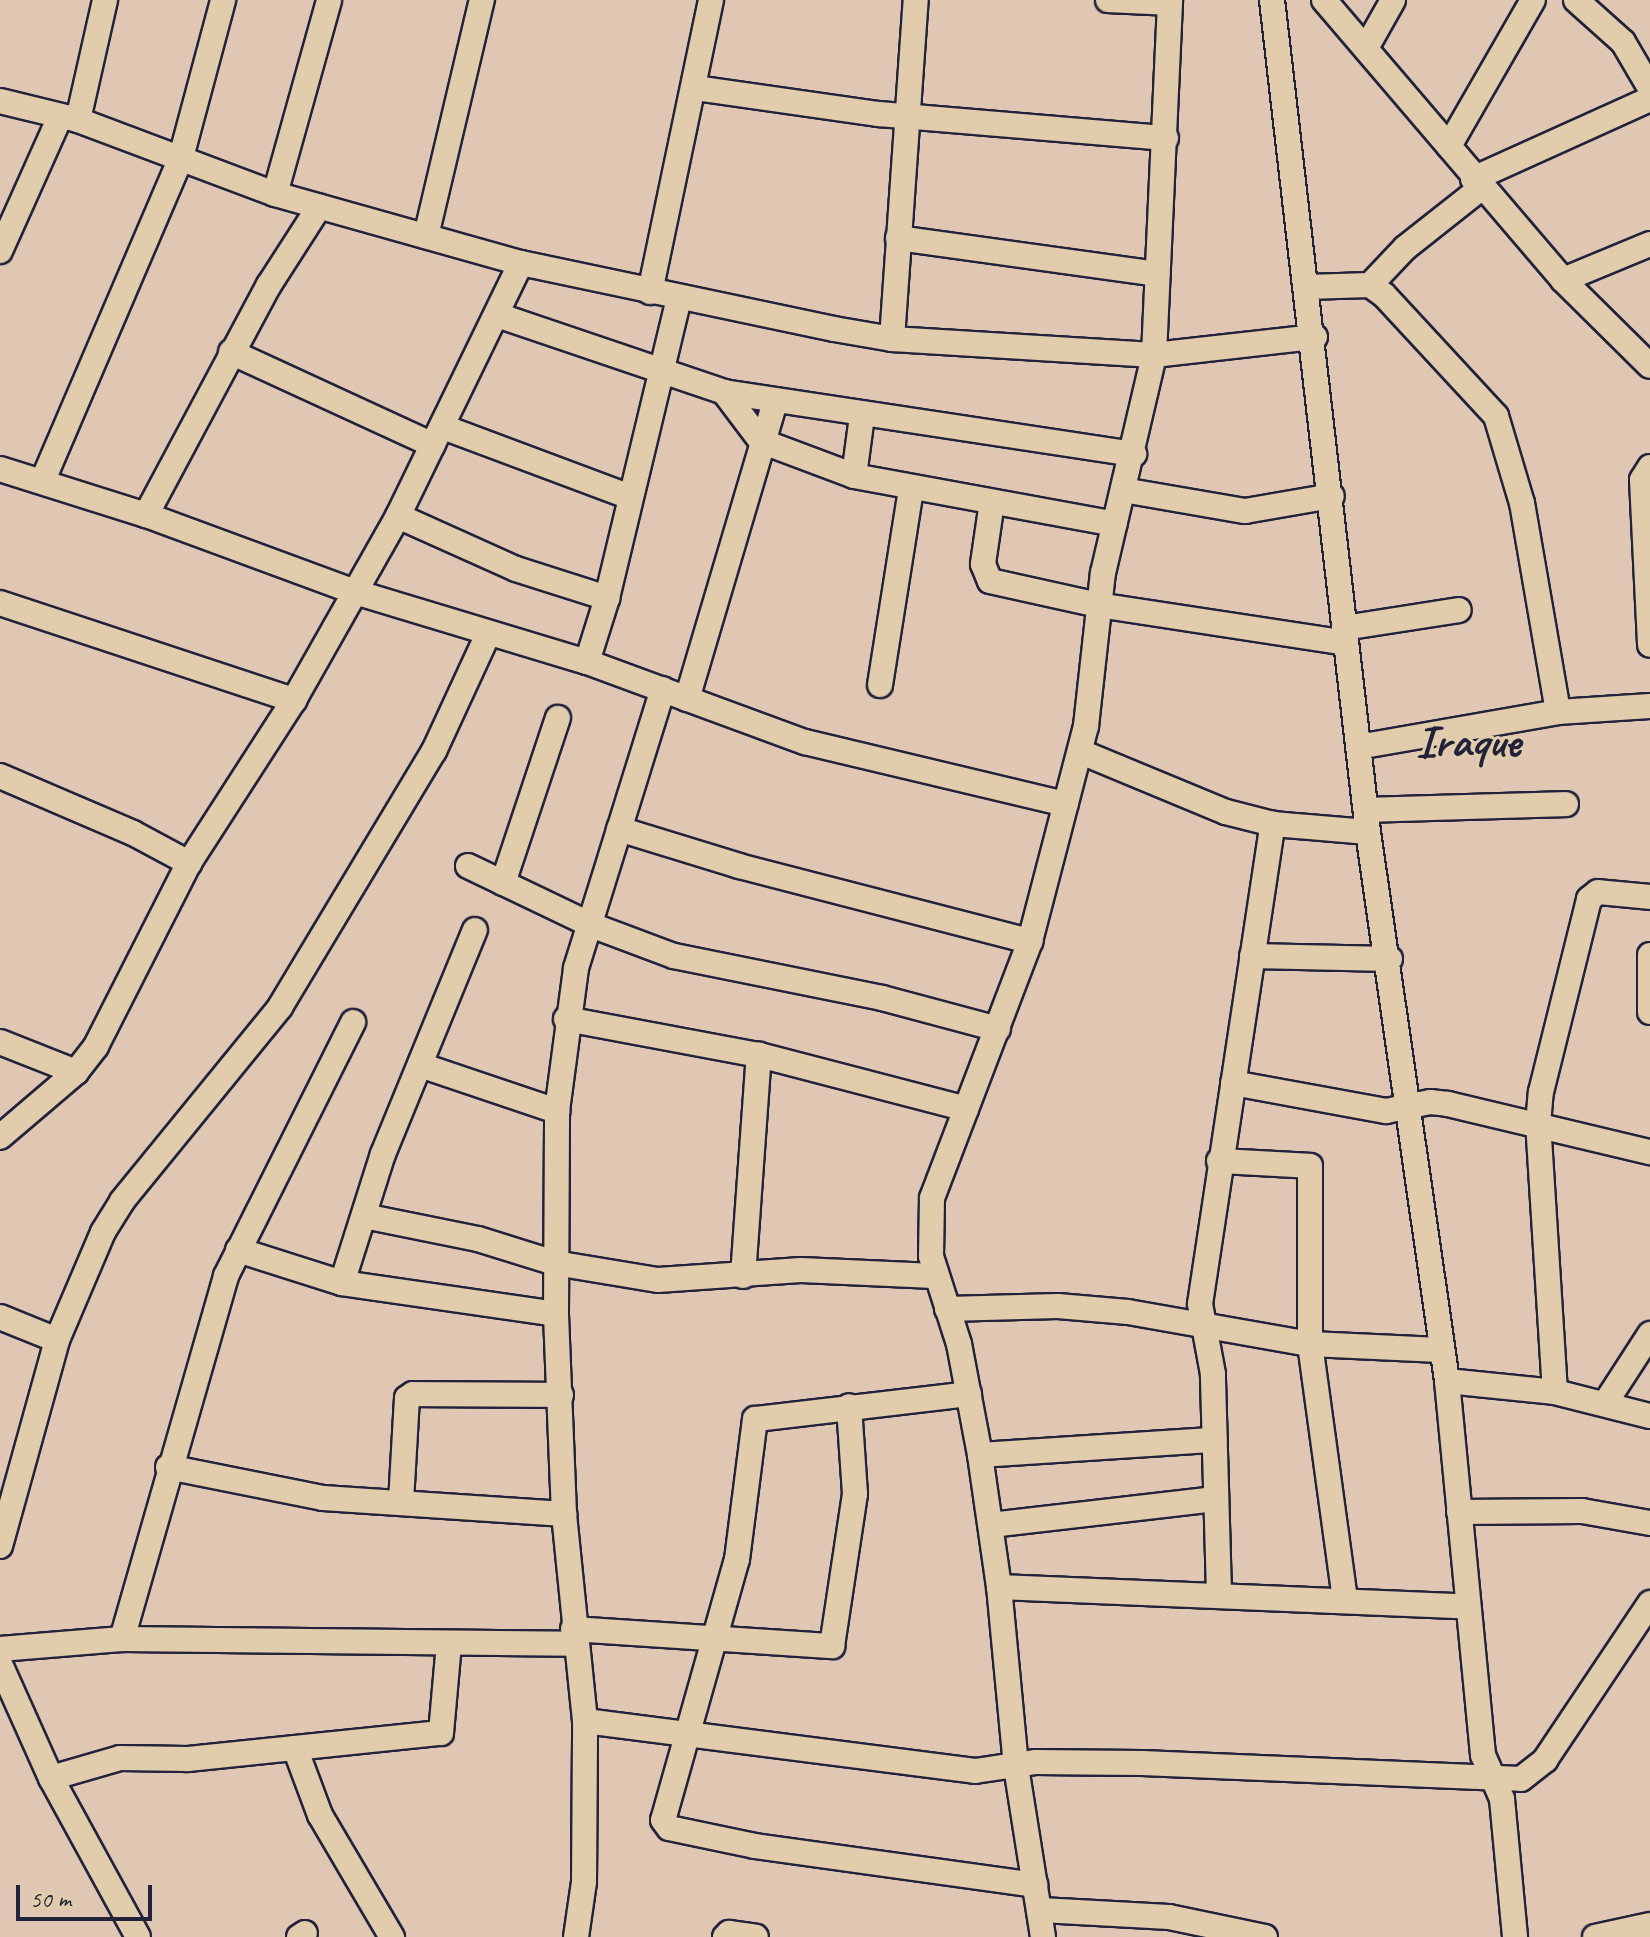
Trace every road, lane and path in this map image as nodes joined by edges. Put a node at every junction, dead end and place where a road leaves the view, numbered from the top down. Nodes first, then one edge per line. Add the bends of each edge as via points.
1 (105, 0) edge
2 (223, 0) edge
3 (329, 0) edge
4 (482, 0) edge
5 (711, 0) edge
6 (916, 0) edge
7 (1108, 0) edge
8 (1272, 0) edge
9 (1324, 0) edge
10 (1393, 0) edge
11 (1533, 0) edge
12 (1576, 0) edge
13 (1170, 1) edge
14 (1366, 48) junction
15 (696, 88) junction
16 (1650, 88) edge
17 (1650, 99) edge
18 (0, 101) edge
19 (909, 116) junction
20 (69, 119) junction
21 (1166, 138) junction
22 (1449, 146) junction
23 (180, 161) junction
24 (1477, 183) junction
25 (275, 194) junction
26 (319, 207) junction
27 (426, 236) junction
28 (898, 238) junction
29 (1650, 244) edge
30 (0, 251) edge
31 (521, 263) junction
32 (1158, 274) junction
33 (1563, 280) junction
34 (1370, 285) junction
35 (1307, 287) junction
36 (650, 292) junction
37 (679, 299) junction
38 (500, 316) junction
39 (1315, 337) junction
40 (892, 339) junction
41 (231, 352) junction
42 (1154, 355) junction
43 (1650, 366) edge
44 (658, 370) junction
45 (724, 392) junction
46 (775, 402) junction
47 (862, 416) junction
48 (438, 436) junction
49 (761, 441) junction
50 (1134, 454) junction
51 (1650, 467) edge
52 (0, 469) edge
53 (854, 476) junction
54 (43, 480) junction
55 (911, 489) junction
56 (1123, 490) junction
57 (1332, 496) junction
58 (630, 497) junction
59 (992, 502) junction
60 (146, 515) junction
61 (398, 516) junction
62 (1115, 524) junction
63 (1649, 548) edge
64 (355, 592) junction
65 (607, 598) junction
66 (0, 603) edge
67 (1098, 605) junction
68 (1459, 610) dead end
69 (488, 634) junction
70 (1345, 636) junction
71 (1650, 645) edge
72 (587, 662) junction
73 (880, 685) dead end
74 (663, 689) junction
75 (687, 699) junction
76 (294, 700) junction
77 (1650, 706) edge
78 (1558, 712) junction
79 (558, 718) dead end
80 (1358, 747) junction
81 (1081, 752) junction
82 (0, 776) edge
83 (1066, 804) junction
84 (1566, 804) dead end
85 (1368, 821) junction
86 (1273, 824) junction
87 (619, 829) junction
88 (189, 863) junction
89 (468, 866) dead end
90 (503, 883) junction
91 (1650, 897) edge
92 (591, 925) junction
93 (475, 930) dead end
94 (1030, 941) junction
95 (1650, 955) edge
96 (1252, 956) junction
97 (1390, 959) junction
98 (1650, 1012) edge
99 (566, 1019) junction
100 (353, 1022) dead end
101 (998, 1029) junction
102 (0, 1042) edge
103 (759, 1055) junction
104 (420, 1065) junction
105 (76, 1072) junction
106 (1233, 1083) junction
107 (1408, 1106) junction
108 (966, 1109) junction
109 (557, 1111) junction
110 (1538, 1124) junction
111 (0, 1137) edge
112 (1650, 1152) edge
113 (1219, 1161) junction
114 (364, 1216) junction
115 (238, 1250) junction
116 (555, 1263) junction
117 (743, 1276) junction
118 (934, 1276) junction
119 (342, 1283) junction
120 (947, 1309) junction
121 (556, 1314) junction
122 (0, 1317) edge
123 (1207, 1326) junction
124 (1650, 1334) edge
125 (57, 1340) junction
126 (1310, 1344) junction
127 (1440, 1350) junction
128 (1447, 1381) junction
129 (1555, 1392) junction
130 (969, 1394) junction
131 (561, 1395) junction
132 (1606, 1402) junction
133 (849, 1406) junction
134 (1650, 1416) edge
135 (1215, 1440) junction
136 (980, 1455) junction
137 (168, 1467) junction
138 (1216, 1499) junction
139 (401, 1502) junction
140 (1459, 1512) junction
141 (564, 1514) junction
142 (1650, 1523) edge
143 (991, 1525) junction
144 (0, 1546) edge
145 (999, 1587) junction
146 (1219, 1594) junction
147 (1345, 1599) junction
148 (1650, 1603) edge
149 (1467, 1607) junction
150 (717, 1635) junction
151 (574, 1636) junction
152 (122, 1639) junction
153 (449, 1643) junction
154 (0, 1649) edge
155 (0, 1664) edge
156 (585, 1721) junction
157 (688, 1735) junction
158 (295, 1748) junction
159 (1016, 1766) junction
160 (51, 1778) junction
161 (1493, 1780) junction
162 (1035, 1885) junction
163 (1041, 1910) junction
164 (1650, 1925) edge
165 (138, 1937) edge
166 (392, 1937) edge
167 (576, 1937) edge
168 (725, 1937) edge
169 (756, 1937) edge
170 (1043, 1937) edge
171 (1265, 1937) edge
172 (1515, 1937) edge
173 (1595, 1937) edge

1 - 20 street
2 - 23 street
3 - 25 street
4 - 27 street
5 - 15 street
6 - 19 street
7 - 13 street
8 - 35 street
9 - 14 street
10 - 14 street
11 - 22 street
12 - 16 street via 1623,42
13 - 21 street
14 - 22 street
15 - 19 street
15 - 36 street
17 - 24 street
18 - 20 street
19 - 21 street
19 - 28 street
20 - 23 street
20 - 30 street
21 - 32 street
22 - 24 street
23 - 25 street
23 - 54 street
24 - 33 street
24 - 34 street
25 - 26 street
26 - 27 street
26 - 41 street
27 - 31 street
28 - 32 street
28 - 40 street
29 - 33 street
31 - 36 street
31 - 38 street
32 - 42 street
33 - 43 street
34 - 35 street
34 - 78 street via 1471,384 1496,416 1522,503
35 - 39 street
36 - 37 street
37 - 40 street
37 - 44 street
38 - 44 street
38 - 48 street
39 - 42 street
39 - 57 street
40 - 42 street
41 - 48 street
41 - 60 street
42 - 50 street
44 - 45 street
44 - 58 street
45 - 46 street
45 - 49 street
46 - 47 street
46 - 49 street
47 - 50 street
47 - 53 street
48 - 58 street
48 - 61 street
49 - 53 street
49 - 75 street
50 - 56 street
51 - 63 street via 1642,480
52 - 54 street
53 - 55 street
54 - 60 street
55 - 59 street
55 - 73 street
56 - 57 street via 1245,511
56 - 62 street
57 - 70 street
58 - 65 street
59 - 62 street
59 - 67 street via 983,564 986,578
60 - 64 street
61 - 64 street
61 - 65 street via 516,569
62 - 67 street
63 - 71 street
64 - 69 street
64 - 76 street
65 - 72 street
66 - 76 street
67 - 70 street
67 - 81 street
68 - 70 street
69 - 72 street
69 - 125 street via 434,751 356,885 280,1007 122,1201 98,1242
70 - 80 street
72 - 74 street
74 - 75 street
74 - 87 street
75 - 83 street via 805,742
76 - 88 street
77 - 78 street
78 - 80 street
79 - 90 street
80 - 85 street
81 - 83 street
81 - 86 street via 1226,812
82 - 88 street
83 - 94 street
84 - 85 street
85 - 86 street
85 - 97 street
86 - 96 street
87 - 92 street
87 - 94 street via 739,866
88 - 105 street via 96,1046
89 - 90 street
90 - 92 street
91 - 110 street via 1598,892 1589,899 1541,1092
92 - 99 street
92 - 101 street via 701,963 882,998
93 - 104 street
94 - 101 street
95 - 98 street
96 - 97 street
96 - 106 street
97 - 107 street
99 - 103 street
99 - 109 street
100 - 115 street
101 - 108 street
102 - 105 street
103 - 108 street
103 - 117 street
104 - 109 street
104 - 114 street
105 - 111 street
106 - 107 street via 1386,1111
106 - 113 street
107 - 110 street via 1448,1104
107 - 127 street
108 - 118 street via 932,1198
109 - 116 street
110 - 112 street
110 - 129 street
113 - 123 street via 1200,1304
113 - 126 street via 1310,1166
114 - 116 street via 478,1239
114 - 119 street
115 - 119 street
115 - 137 street
116 - 117 street via 658,1280
116 - 121 street
117 - 118 street via 817,1270
118 - 120 street
119 - 121 street
120 - 123 street via 1058,1306
120 - 130 street
121 - 131 street
122 - 125 street
123 - 126 street
123 - 135 street
124 - 132 street
125 - 144 street
126 - 127 street
126 - 147 street
127 - 128 street
128 - 129 street
128 - 140 street
129 - 132 street
130 - 133 street
130 - 136 street
131 - 139 street via 407,1398
131 - 141 street
132 - 134 street
133 - 150 street via 755,1419 737,1559
133 - 150 street via 855,1494 835,1642 827,1647
135 - 136 street
135 - 138 street
136 - 143 street
137 - 139 street via 323,1498
137 - 152 street
138 - 143 street
138 - 146 street
139 - 141 street
140 - 142 street via 1582,1511
140 - 149 street
141 - 151 street
143 - 145 street
145 - 146 street
145 - 159 street
146 - 147 street
147 - 149 street
148 - 161 street via 1545,1760 1521,1779
149 - 161 street via 1483,1755
150 - 151 street
150 - 157 street
151 - 153 street
151 - 156 street
152 - 153 street
152 - 154 street
153 - 158 street via 441,1733
155 - 160 street
156 - 157 street
156 - 167 street via 584,1882
157 - 159 street via 975,1771
157 - 162 street via 663,1820 669,1828 895,1868
158 - 160 street via 188,1759 120,1758
158 - 166 street via 320,1815
159 - 161 street via 1142,1763
159 - 162 street
160 - 165 street
161 - 172 street via 1502,1799
162 - 163 street
163 - 170 street
163 - 171 street via 1169,1917
164 - 173 street
168 - 169 street

